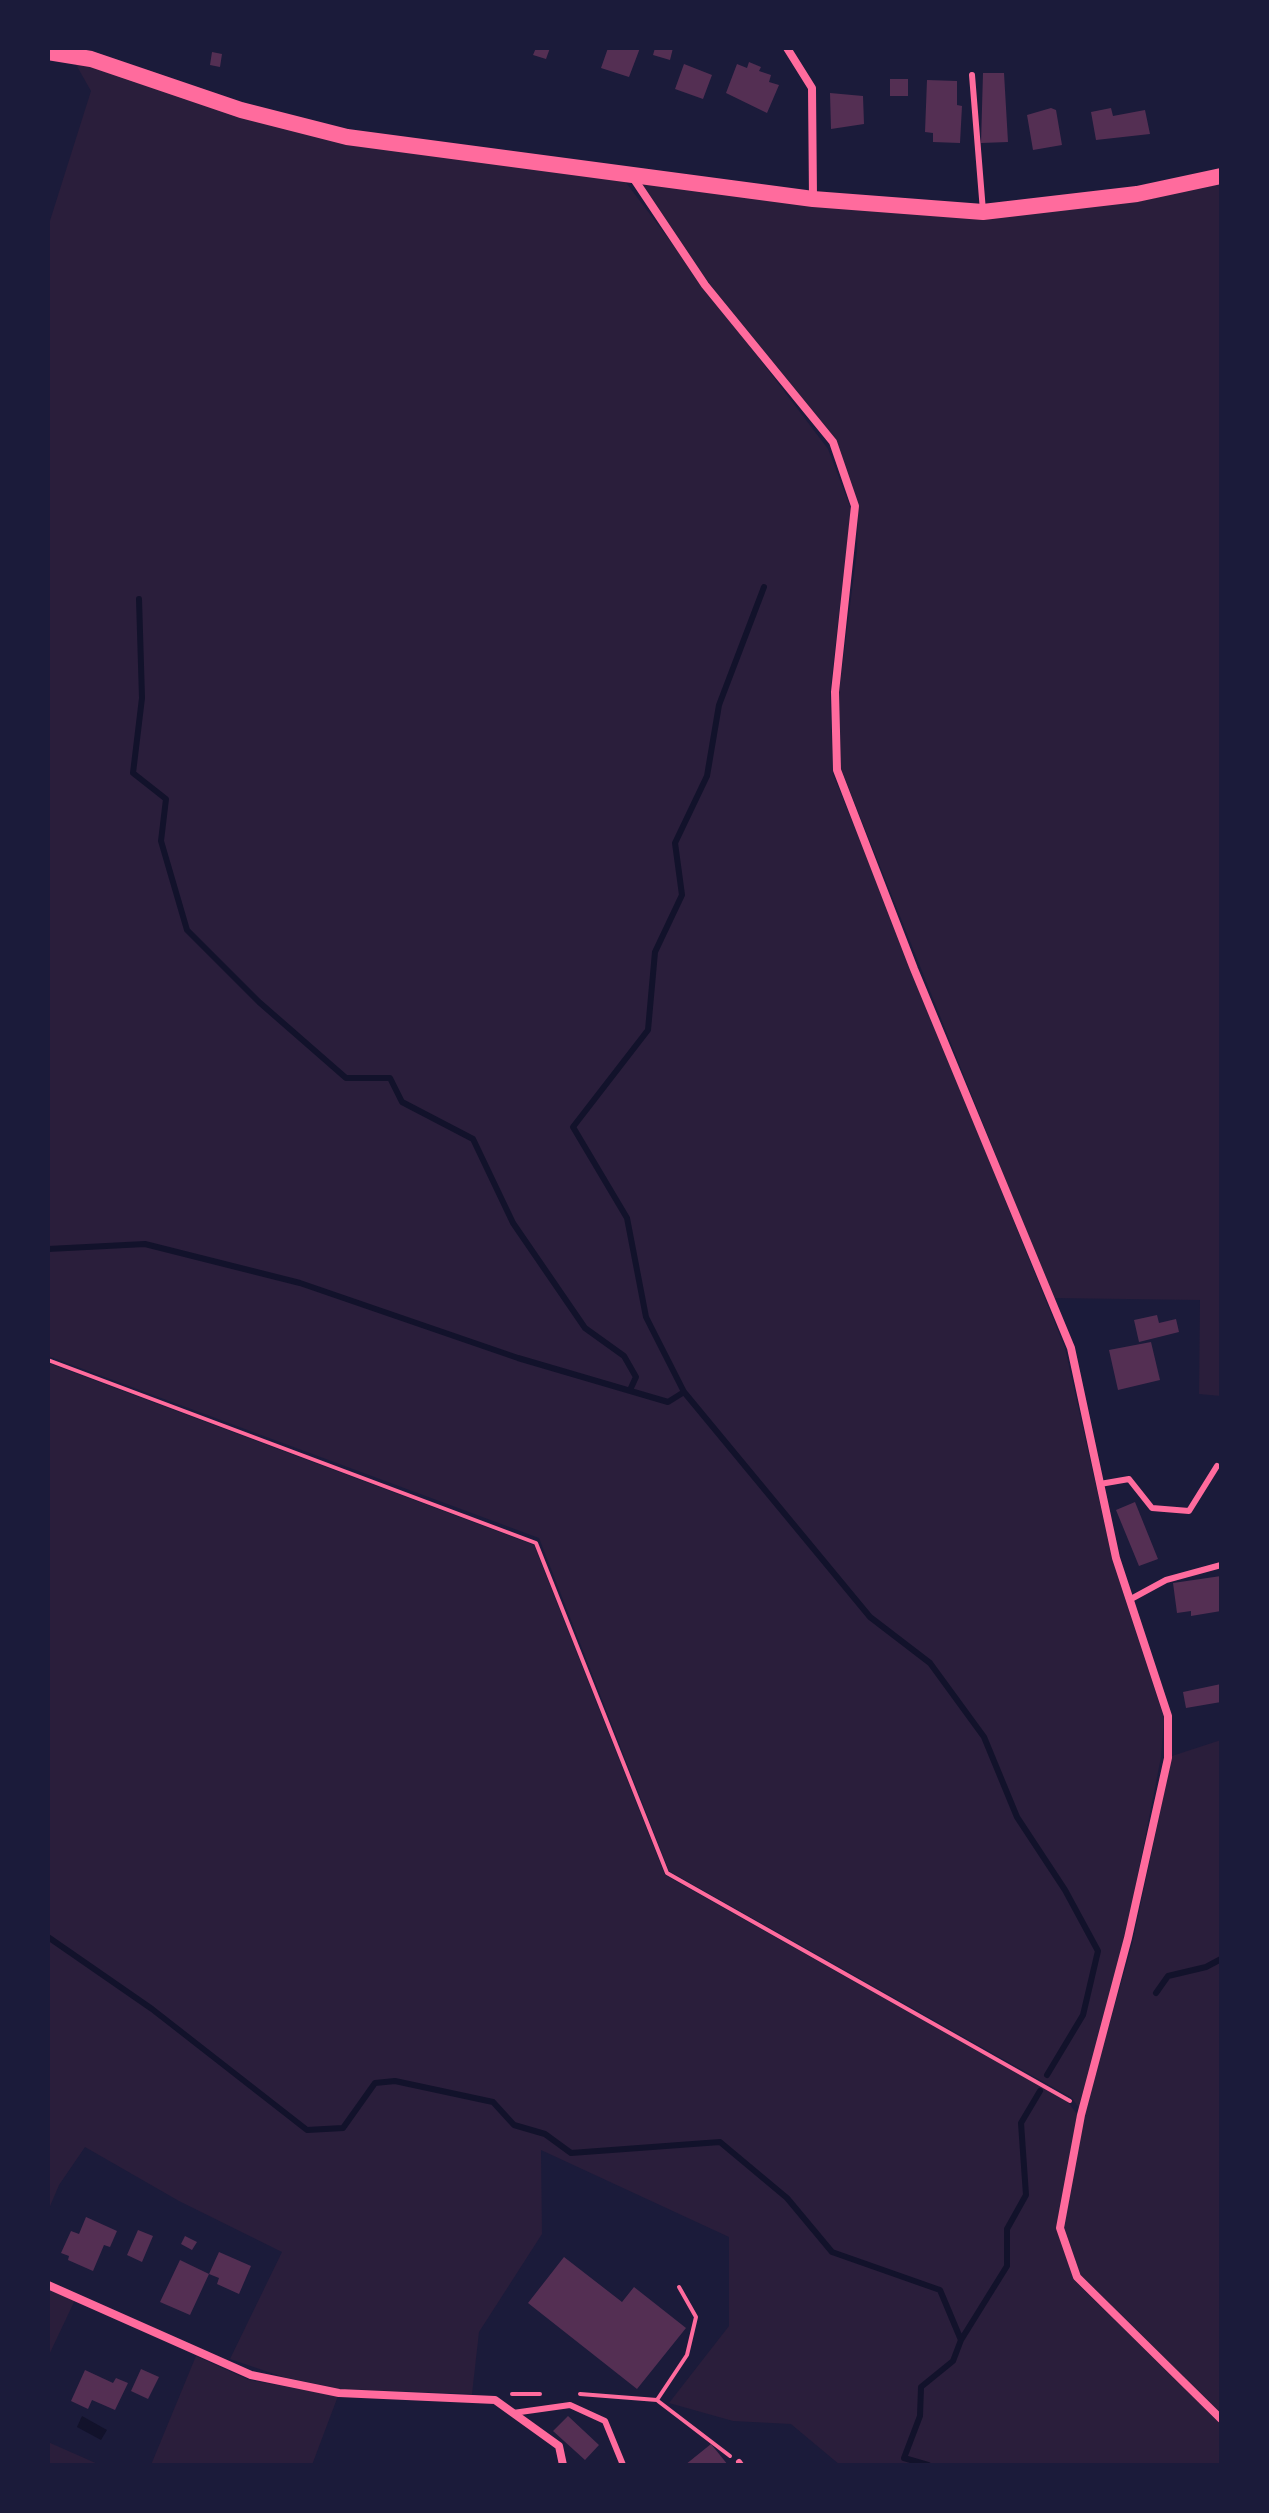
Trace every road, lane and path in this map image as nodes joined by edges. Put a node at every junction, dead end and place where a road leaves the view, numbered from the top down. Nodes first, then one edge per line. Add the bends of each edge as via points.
1 (787, 48) edge
2 (48, 52) edge
3 (972, 75) dead end
4 (631, 175) junction
5 (1221, 176) edge
6 (813, 199) junction
7 (983, 212) junction
8 (48, 1360) edge
9 (1217, 1466) dead end
10 (1100, 1484) junction
11 (1221, 1565) edge
12 (1131, 1599) junction
13 (1081, 2115) junction
14 (48, 2285) edge
15 (679, 2287) dead end
16 (545, 2394) dead end
17 (571, 2394) dead end
18 (495, 2400) junction
19 (657, 2400) junction
20 (513, 2413) junction
21 (1221, 2419) edge
22 (740, 2464) edge
23 (563, 2465) edge
24 (623, 2465) edge

1 - 6 street via 812,88
2 - 4 main road via 91,59 325,133
3 - 7 lane
4 - 6 main road
4 - 10 street via 705,285 833,442 855,506 835,692 837,770 1071,1348
5 - 7 main road via 1137,194
6 - 7 main road
8 - 13 path via 536,1543 667,1873 1070,2100
9 - 10 lane via 1189,1511 1152,1508 1129,1479
10 - 12 street
11 - 12 lane via 1166,1580
12 - 13 street via 1168,1716 1168,1758
13 - 21 street via 1060,2228 1077,2277
14 - 18 street via 251,2375 339,2393
15 - 19 path via 696,2317 687,2355
16 - 18 path via 505,2394
17 - 19 path
18 - 20 street
19 - 22 path
20 - 23 street via 559,2446
20 - 24 lane via 570,2405 605,2421

